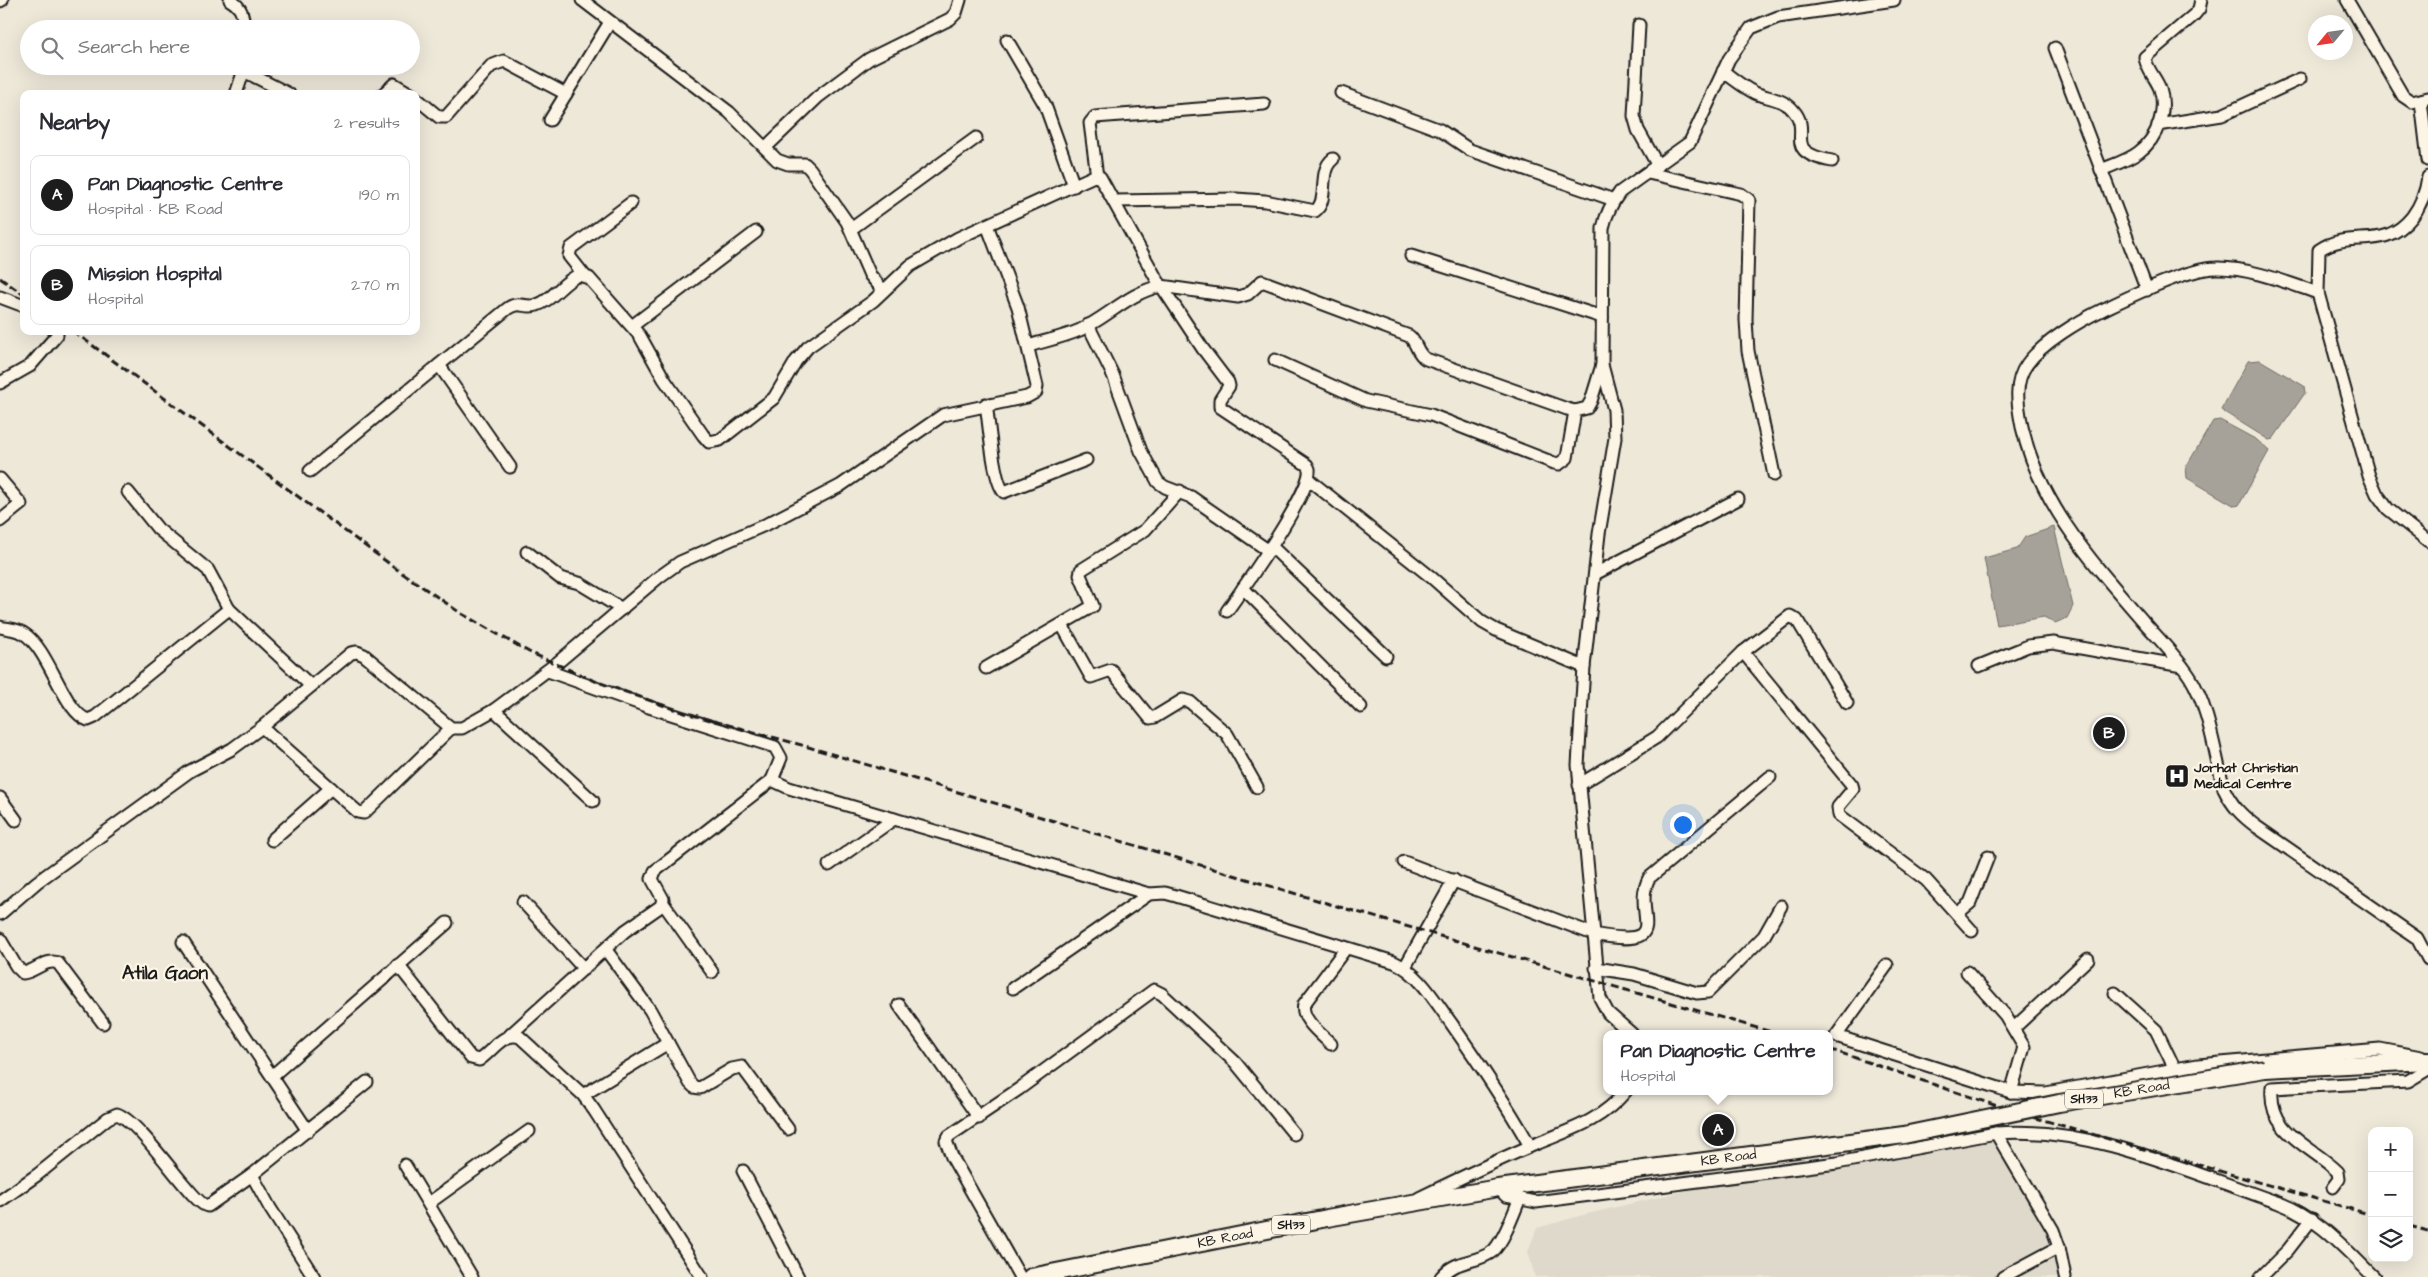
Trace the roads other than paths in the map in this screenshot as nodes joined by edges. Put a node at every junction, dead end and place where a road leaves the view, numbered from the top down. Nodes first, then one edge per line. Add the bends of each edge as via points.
1 (230, 0) edge
2 (582, 0) edge
3 (960, 0) edge
4 (1894, 0) edge
5 (2201, 0) edge
6 (2347, 0) edge
7 (243, 20) edge
8 (610, 22) junction
9 (1639, 25) dead end
10 (1007, 40) dead end
11 (2055, 48) dead end
12 (238, 75) edge
13 (252, 75) edge
14 (1720, 77) junction
15 (2300, 79) dead end
16 (236, 90) edge
17 (281, 90) edge
18 (387, 90) edge
19 (404, 90) edge
20 (1341, 93) dead end
21 (566, 94) junction
22 (2425, 100) edge
23 (420, 101) edge
24 (1264, 104) dead end
25 (550, 120) dead end
26 (2158, 125) junction
27 (976, 138) dead end
28 (766, 148) junction
29 (1333, 159) dead end
30 (1832, 160) dead end
31 (2428, 160) edge
32 (1653, 170) junction
33 (2101, 170) junction
34 (1097, 177) junction
35 (2428, 177) edge
36 (1074, 186) junction
37 (1614, 200) junction
38 (1115, 201) junction
39 (631, 203) dead end
40 (988, 225) junction
41 (851, 229) junction
42 (756, 232) dead end
43 (1411, 256) dead end
44 (584, 275) junction
45 (1161, 286) junction
46 (883, 290) junction
47 (2147, 290) junction
48 (2318, 293) junction
49 (0, 297) edge
50 (20, 304) edge
51 (1602, 317) junction
52 (1088, 325) junction
53 (632, 326) junction
54 (57, 335) edge
55 (1028, 346) junction
56 (1276, 360) dead end
57 (439, 365) junction
58 (1602, 365) junction
59 (0, 383) edge
60 (986, 404) junction
61 (1575, 411) junction
62 (1086, 460) dead end
63 (510, 467) dead end
64 (310, 471) dead end
65 (1774, 475) dead end
66 (0, 479) edge
67 (1308, 479) junction
68 (1180, 491) junction
69 (128, 492) dead end
70 (1738, 499) dead end
71 (0, 521) edge
72 (2428, 541) edge
73 (1271, 549) junction
74 (527, 552) dead end
75 (1595, 574) junction
76 (1243, 588) junction
77 (230, 609) junction
78 (622, 609) junction
79 (1227, 611) dead end
80 (1062, 625) junction
81 (0, 628) edge
82 (1743, 652) junction
83 (1386, 656) dead end
84 (1979, 666) dead end
85 (2182, 666) junction
86 (1584, 667) junction
87 (986, 668) dead end
88 (548, 671) junction
89 (311, 686) junction
90 (1847, 703) dead end
91 (1361, 707) dead end
92 (494, 710) junction
93 (262, 728) junction
94 (451, 728) junction
95 (1770, 777) dead end
96 (772, 780) junction
97 (1579, 785) junction
98 (331, 788) junction
99 (1257, 788) dead end
100 (0, 798) edge
101 (593, 800) dead end
102 (894, 819) junction
103 (16, 820) dead end
104 (272, 840) dead end
105 (1988, 857) dead end
106 (1404, 862) dead end
107 (829, 865) dead end
108 (1454, 880) junction
109 (1149, 894) junction
110 (524, 902) dead end
111 (663, 903) junction
112 (1781, 906) dead end
113 (1958, 913) junction
114 (0, 914) edge
115 (447, 923) dead end
116 (1972, 931) dead end
117 (1594, 934) junction
118 (0, 939) edge
119 (183, 942) dead end
120 (1346, 948) junction
121 (606, 950) junction
122 (2428, 958) edge
123 (2088, 959) dead end
124 (398, 965) junction
125 (1887, 965) dead end
126 (1405, 967) junction
127 (1596, 968) junction
128 (584, 969) junction
129 (712, 972) dead end
130 (1967, 972) dead end
131 (1013, 988) dead end
132 (2115, 992) dead end
133 (898, 1005) dead end
134 (103, 1023) dead end
135 (2014, 1028) junction
136 (1627, 1030) edge
137 (510, 1035) junction
138 (668, 1043) junction
139 (1331, 1044) dead end
140 (2424, 1062) edge
141 (2175, 1069) junction
142 (272, 1076) junction
143 (367, 1082) dead end
144 (2011, 1092) junction
145 (582, 1095) junction
146 (1622, 1095) edge
147 (978, 1118) junction
148 (788, 1130) dead end
149 (308, 1131) junction
150 (529, 1131) dead end
151 (1996, 1133) junction
152 (1294, 1134) dead end
153 (1530, 1146) junction
154 (405, 1165) dead end
155 (742, 1171) dead end
156 (252, 1175) junction
157 (2333, 1187) dead end
158 (1498, 1188) junction
159 (1520, 1198) junction
160 (0, 1201) edge
161 (429, 1203) junction
162 (1404, 1204) junction
163 (2312, 1219) junction
164 (2059, 1247) junction
165 (314, 1277) edge
166 (472, 1277) edge
167 (702, 1277) edge
168 (798, 1277) edge
169 (1020, 1277) edge
170 (1031, 1277) edge
171 (1441, 1277) edge
172 (2002, 1277) edge
173 (2065, 1277) edge
174 (2261, 1277) edge
175 (2374, 1277) edge

1 - 7 street via 243,13
2 - 8 street
3 - 28 street via 956,13 950,19 869,59 818,97
4 - 14 street via 1767,20 1744,35
5 - 26 street via 2194,15 2145,57 2164,107
6 - 22 street via 2402,96 2412,102
8 - 21 street
8 - 28 street via 729,112
9 - 32 street via 1634,116
10 - 36 street via 1045,105
11 - 33 street
12 - 16 street
13 - 17 street
14 - 30 street via 1790,106 1797,117 1806,152
14 - 32 street via 1690,142
15 - 26 street via 2222,115
18 - 19 street via 394,84
20 - 37 street via 1440,130 1470,150
21 - 23 street via 504,61 492,66 446,117 439,116
21 - 25 street
22 - 31 street
24 - 34 street via 1095,117 1090,123
26 - 33 street via 2138,153
27 - 41 street
28 - 41 street via 782,163 805,164 810,168
29 - 38 street via 1327,168 1321,205 1315,211 1236,199
32 - 37 street via 1620,192
32 - 65 street via 1742,194 1750,200 1748,351
33 - 47 street
34 - 36 street
34 - 38 street via 1104,182
35 - 48 street via 2421,204 2396,233 2384,238 2336,242 2320,250
36 - 40 street
37 - 51 street via 1603,228
38 - 45 street
39 - 44 street via 571,248 570,256
40 - 46 street via 933,251
40 - 55 street via 1015,298
41 - 46 street via 870,275
42 - 53 street
43 - 51 street
44 - 53 street
44 - 57 street via 575,277 537,306 511,305
45 - 52 street via 1127,300
45 - 61 street via 1238,297 1248,294 1262,281 1270,282 1409,336 1426,359
45 - 67 street via 1228,382 1220,407 1306,465 1310,473
46 - 53 street via 873,301 801,354 774,398 714,442 709,442 703,435
47 - 48 street via 2194,272 2216,268 2269,277
47 - 85 street via 2099,311 2048,344 2027,364 2020,378 2018,408 2035,468 2061,520 2091,562
48 - 72 street via 2377,494 2400,520
49 - 50 street
51 - 58 street
52 - 55 street
52 - 68 street via 1113,375 1153,475 1165,487
54 - 59 street via 30,366
55 - 60 street via 1036,392 1027,397
56 - 61 street via 1366,401 1431,415 1559,464 1567,458
57 - 63 street
57 - 64 street
58 - 61 street via 1591,401 1586,408
58 - 75 street via 1614,410 1615,438
60 - 62 street via 995,465 1004,492
60 - 78 street via 943,415 840,486 767,524 680,562
66 - 71 street via 21,504
67 - 73 street
67 - 86 street via 1482,622
68 - 73 street
68 - 80 street via 1138,534 1083,568 1080,575 1093,606
69 - 77 street via 158,529 208,570
70 - 75 street
73 - 76 street
73 - 83 street
74 - 78 street via 560,578 579,583
75 - 86 street
76 - 79 street
76 - 91 street
77 - 81 street via 88,720 72,706 32,641 17,630
77 - 89 street
78 - 88 street
80 - 87 street
80 - 99 street via 1091,677 1111,670 1150,718 1182,700 1190,702 1227,734
82 - 90 street via 1786,618 1794,617
82 - 97 street via 1657,737
82 - 113 street via 1852,785 1853,789 1838,807 1839,815 1926,880
84 - 85 street via 2028,646 2053,643
85 - 122 street via 2196,688 2224,789 2235,808 2257,827 2417,938
86 - 97 street
88 - 92 street
88 - 96 street via 775,747 781,758
89 - 93 street
89 - 94 street via 346,656 358,652
92 - 94 street via 462,728
92 - 101 street
93 - 98 street
93 - 114 street via 190,771 37,882
94 - 98 street via 364,813 358,812
95 - 117 street via 1649,878 1645,892 1647,924 1644,932 1621,939
96 - 102 street
96 - 111 street via 655,871 652,880
97 - 117 street
98 - 104 street
100 - 103 street
102 - 107 street
102 - 109 street
105 - 113 street via 1970,903
106 - 108 street
108 - 117 street
108 - 126 street
109 - 120 street via 1176,896
109 - 131 street
110 - 128 street
111 - 121 street via 625,931
111 - 129 street
112 - 127 street via 1764,936 1708,992 1696,993 1634,974
113 - 116 street
115 - 124 street
117 - 127 street
118 - 134 street via 23,973 48,962 58,963
119 - 142 street
120 - 126 street
120 - 139 street via 1303,1008 1306,1018
121 - 128 street
121 - 138 street via 639,994
123 - 135 street
124 - 137 street via 470,1058 483,1057
124 - 142 street
125 - 144 street via 1836,1036
126 - 153 street via 1422,985 1487,1075
127 - 136 street via 1604,1006
128 - 137 street
130 - 135 street
132 - 141 street via 2156,1030
133 - 147 street
135 - 144 street via 2024,1052
137 - 145 street via 520,1037
138 - 145 street
138 - 148 street via 694,1087 700,1088 732,1069 742,1067
140 - 141 street via 2380,1049
140 - 157 street via 2408,1082 2272,1088 2270,1101 2283,1127 2297,1142 2338,1172 2339,1179
140 - 158 main road, KB Road / SH33, bridge via 2237,1072 2059,1103 1904,1135
141 - 144 street via 2046,1094
142 - 149 street
143 - 149 street
145 - 167 street
146 - 153 street via 1596,1119
147 - 152 street via 1154,990 1235,1062
147 - 169 street via 949,1136 947,1148
149 - 156 street
150 - 161 street
151 - 159 street via 1837,1163 1536,1202
151 - 163 street via 2049,1132 2134,1153 2279,1203
151 - 164 street via 2044,1212
153 - 162 street
154 - 161 street
155 - 168 street
156 - 160 street via 212,1204 203,1206 133,1125 118,1114 108,1118
156 - 165 street
158 - 159 street via 1506,1196
158 - 162 main road, KB Road / SH33
159 - 171 street via 1492,1251 1457,1264
161 - 166 street
162 - 170 main road, KB Road / SH33
163 - 174 street
163 - 175 street
164 - 172 street
164 - 173 street

